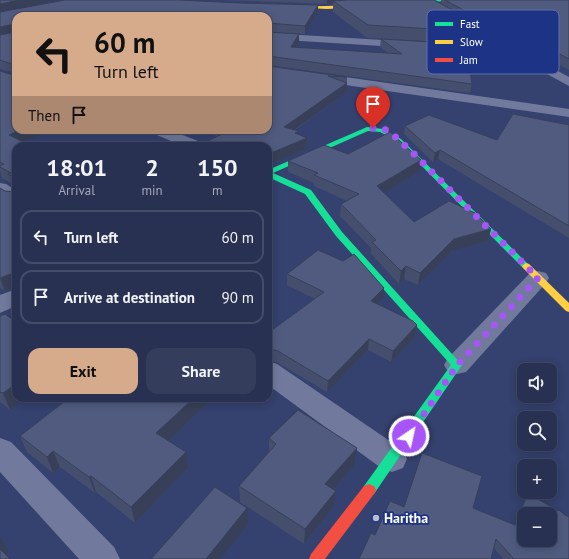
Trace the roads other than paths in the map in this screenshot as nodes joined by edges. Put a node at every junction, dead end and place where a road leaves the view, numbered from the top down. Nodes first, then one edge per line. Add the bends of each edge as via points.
1 (456, 0) edge
2 (422, 1) edge
3 (401, 3) edge
4 (371, 5) edge
5 (282, 7) edge
6 (438, 10) edge
7 (272, 36) edge
8 (427, 46) edge
9 (272, 71) edge
10 (554, 74) edge
11 (569, 82) edge
12 (569, 113) edge
13 (166, 134) edge
14 (187, 142) edge
15 (272, 172) edge
16 (272, 176) edge
17 (0, 188) edge
18 (12, 196) edge
19 (538, 278) junction
20 (12, 298) edge
21 (0, 305) edge
22 (569, 309) edge
23 (457, 365) junction
24 (272, 374) edge
25 (0, 451) edge
26 (392, 459) junction
27 (102, 559) edge
28 (316, 559) edge

1 - 2 street
2 - 3 street
2 - 6 street
4 - 5 street via 327,8
7 - 8 street
9 - 12 street
10 - 11 street
13 - 14 street
15 - 19 street via 367,129 384,129 414,154
16 - 23 street via 308,192 340,234
17 - 18 street
19 - 22 street
19 - 23 street
20 - 21 street
23 - 26 street
24 - 26 street
25 - 27 street
26 - 28 street

